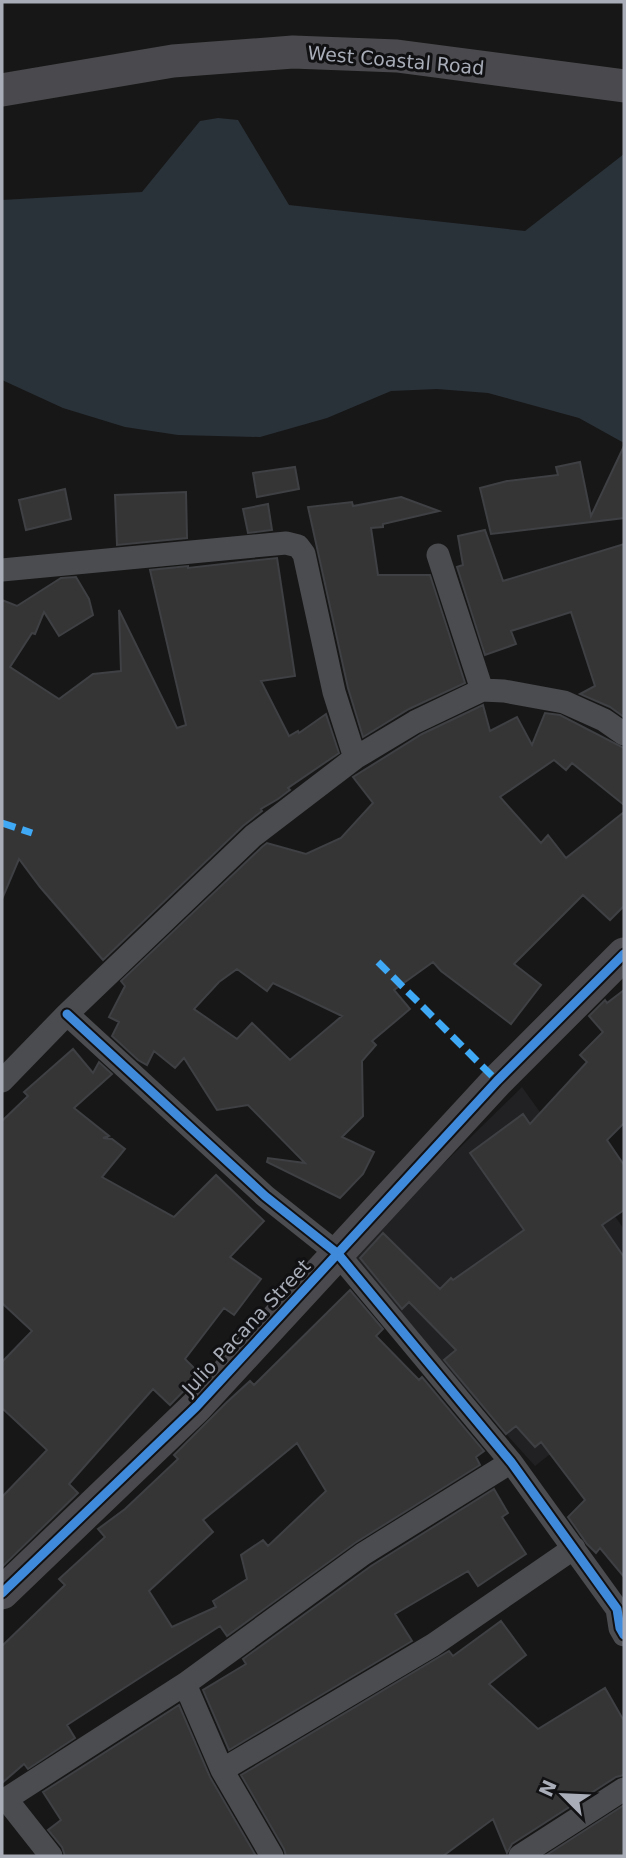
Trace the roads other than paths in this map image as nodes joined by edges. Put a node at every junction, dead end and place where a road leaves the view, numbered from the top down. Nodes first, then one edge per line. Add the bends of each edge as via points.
1 (624, 86) edge
2 (2, 90) edge
3 (438, 555) dead end
4 (2, 570) edge
5 (482, 690) junction
6 (624, 734) edge
7 (355, 758) junction
8 (624, 954) edge
9 (67, 1014) junction
10 (2, 1082) edge
11 (338, 1254) junction
12 (511, 1462) junction
13 (574, 1548) junction
14 (2, 1593) edge
15 (624, 1635) edge
16 (185, 1684) junction
17 (222, 1770) junction
18 (624, 1789) edge
19 (4, 1801) edge
20 (51, 1856) edge
21 (272, 1856) edge
22 (520, 1856) edge

1 - 2 street, West Coastal Road via 397,56 293,52 173,61
3 - 5 street
4 - 7 street via 286,543 299,546
5 - 6 street via 564,702
5 - 7 street
7 - 9 street via 253,836
8 - 11 street, Julio Pacana Street via 498,1081
9 - 10 street
9 - 11 street via 265,1196
11 - 12 street
11 - 14 street, Julio Pacana Street via 196,1407
12 - 13 street
12 - 16 street via 363,1554
13 - 15 street via 617,1609
13 - 17 street via 433,1646
16 - 17 street
16 - 19 street
17 - 21 street
18 - 22 street
19 - 20 street

